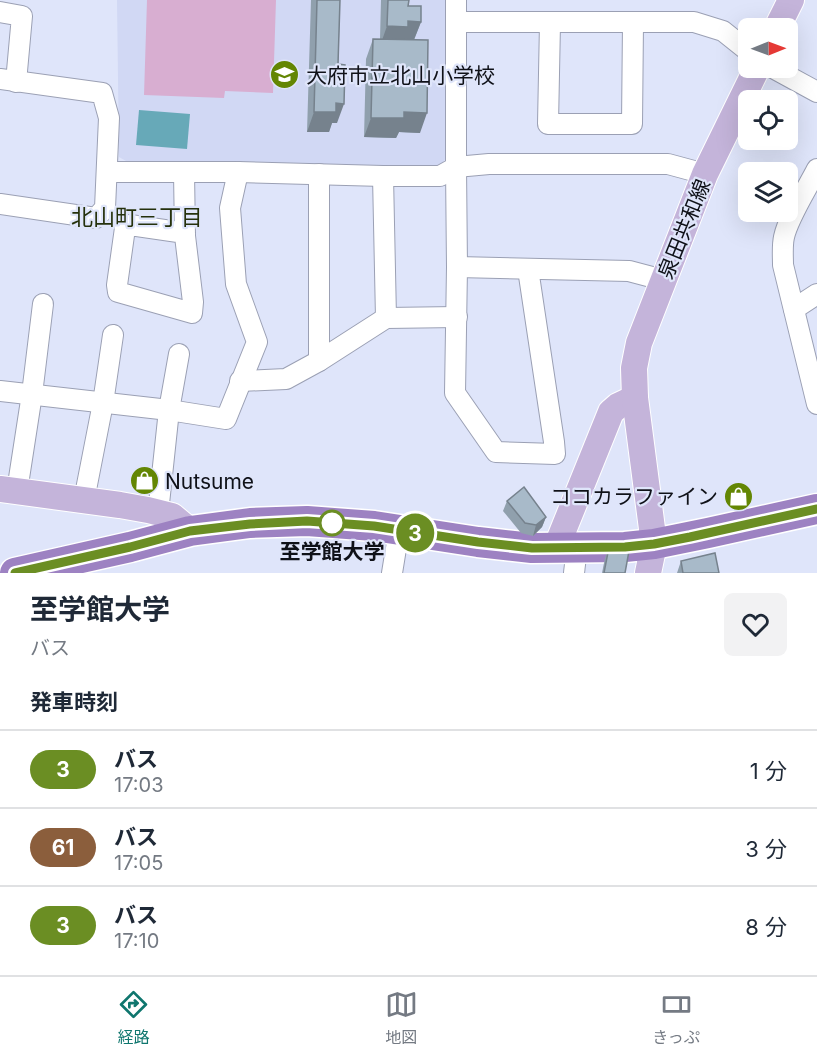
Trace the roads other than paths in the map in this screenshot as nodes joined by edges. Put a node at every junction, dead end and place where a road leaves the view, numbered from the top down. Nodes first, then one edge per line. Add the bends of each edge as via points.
1 (456, 0) edge
2 (791, 0) edge
3 (0, 12) edge
4 (782, 18) edge
5 (457, 22) junction
6 (550, 23) junction
7 (633, 23) junction
8 (738, 43) edge
9 (752, 78) edge
10 (791, 78) edge
11 (8, 80) edge
12 (817, 92) edge
13 (456, 167) junction
14 (817, 169) edge
15 (107, 172) junction
16 (184, 172) junction
17 (238, 172) junction
18 (319, 174) junction
19 (705, 174) junction
20 (383, 176) junction
21 (0, 204) edge
22 (185, 233) junction
23 (457, 267) junction
24 (528, 269) junction
25 (663, 280) junction
26 (817, 294) edge
27 (43, 304) dead end
28 (794, 309) junction
29 (457, 317) junction
30 (386, 318) junction
31 (113, 335) dead end
32 (179, 354) dead end
33 (319, 361) junction
34 (240, 381) junction
35 (0, 392) edge
36 (32, 394) junction
37 (635, 398) junction
38 (816, 399) edge
39 (104, 403) junction
40 (169, 410) junction
41 (9, 490) edge
42 (84, 500) junction
43 (817, 509) edge
44 (158, 513) junction
45 (399, 530) junction
46 (190, 531) junction
47 (654, 544) junction
48 (569, 562) edge
49 (15, 573) edge
50 (393, 573) edge
51 (648, 573) edge

1 - 5 street
2 - 4 main road
3 - 11 street via 22,16
5 - 6 street
5 - 13 street
6 - 7 street
6 - 7 street via 548,124 632,124
7 - 8 street via 694,22 723,31
9 - 19 main road, 泉田共和線
10 - 12 street
11 - 15 street via 102,93 109,118
13 - 19 street via 668,164
13 - 20 street via 440,176
13 - 23 street
14 - 28 street via 784,237 783,265
15 - 16 street
15 - 21 street via 105,208 96,218
16 - 17 street
16 - 22 street
17 - 18 street
17 - 34 street via 230,208 237,284 257,342
18 - 20 street
18 - 33 street
19 - 25 main road, 泉田共和線
20 - 30 street
22 - 22 street via 192,313 118,292 124,228 130,225
23 - 24 street
23 - 29 street
24 - 25 street via 629,271
24 - 29 street via 555,454 496,452 455,393
25 - 37 main road, 泉田共和線 via 639,343 634,368
26 - 28 street
27 - 36 street
28 - 38 street
29 - 30 street
30 - 33 street
31 - 39 street
32 - 40 street
33 - 34 street via 286,379
34 - 40 street via 226,419
35 - 36 street
36 - 39 street
36 - 41 street
37 - 47 main road, 泉田共和線
37 - 48 main road via 611,412
39 - 40 street
39 - 42 street
40 - 44 street
41 - 42 main road
42 - 44 main road
43 - 47 highway
44 - 46 main road via 172,516
45 - 46 highway via 307,521
45 - 48 highway via 532,548
45 - 50 street
46 - 49 highway
47 - 48 highway via 625,547
47 - 51 main road, 泉田共和線

